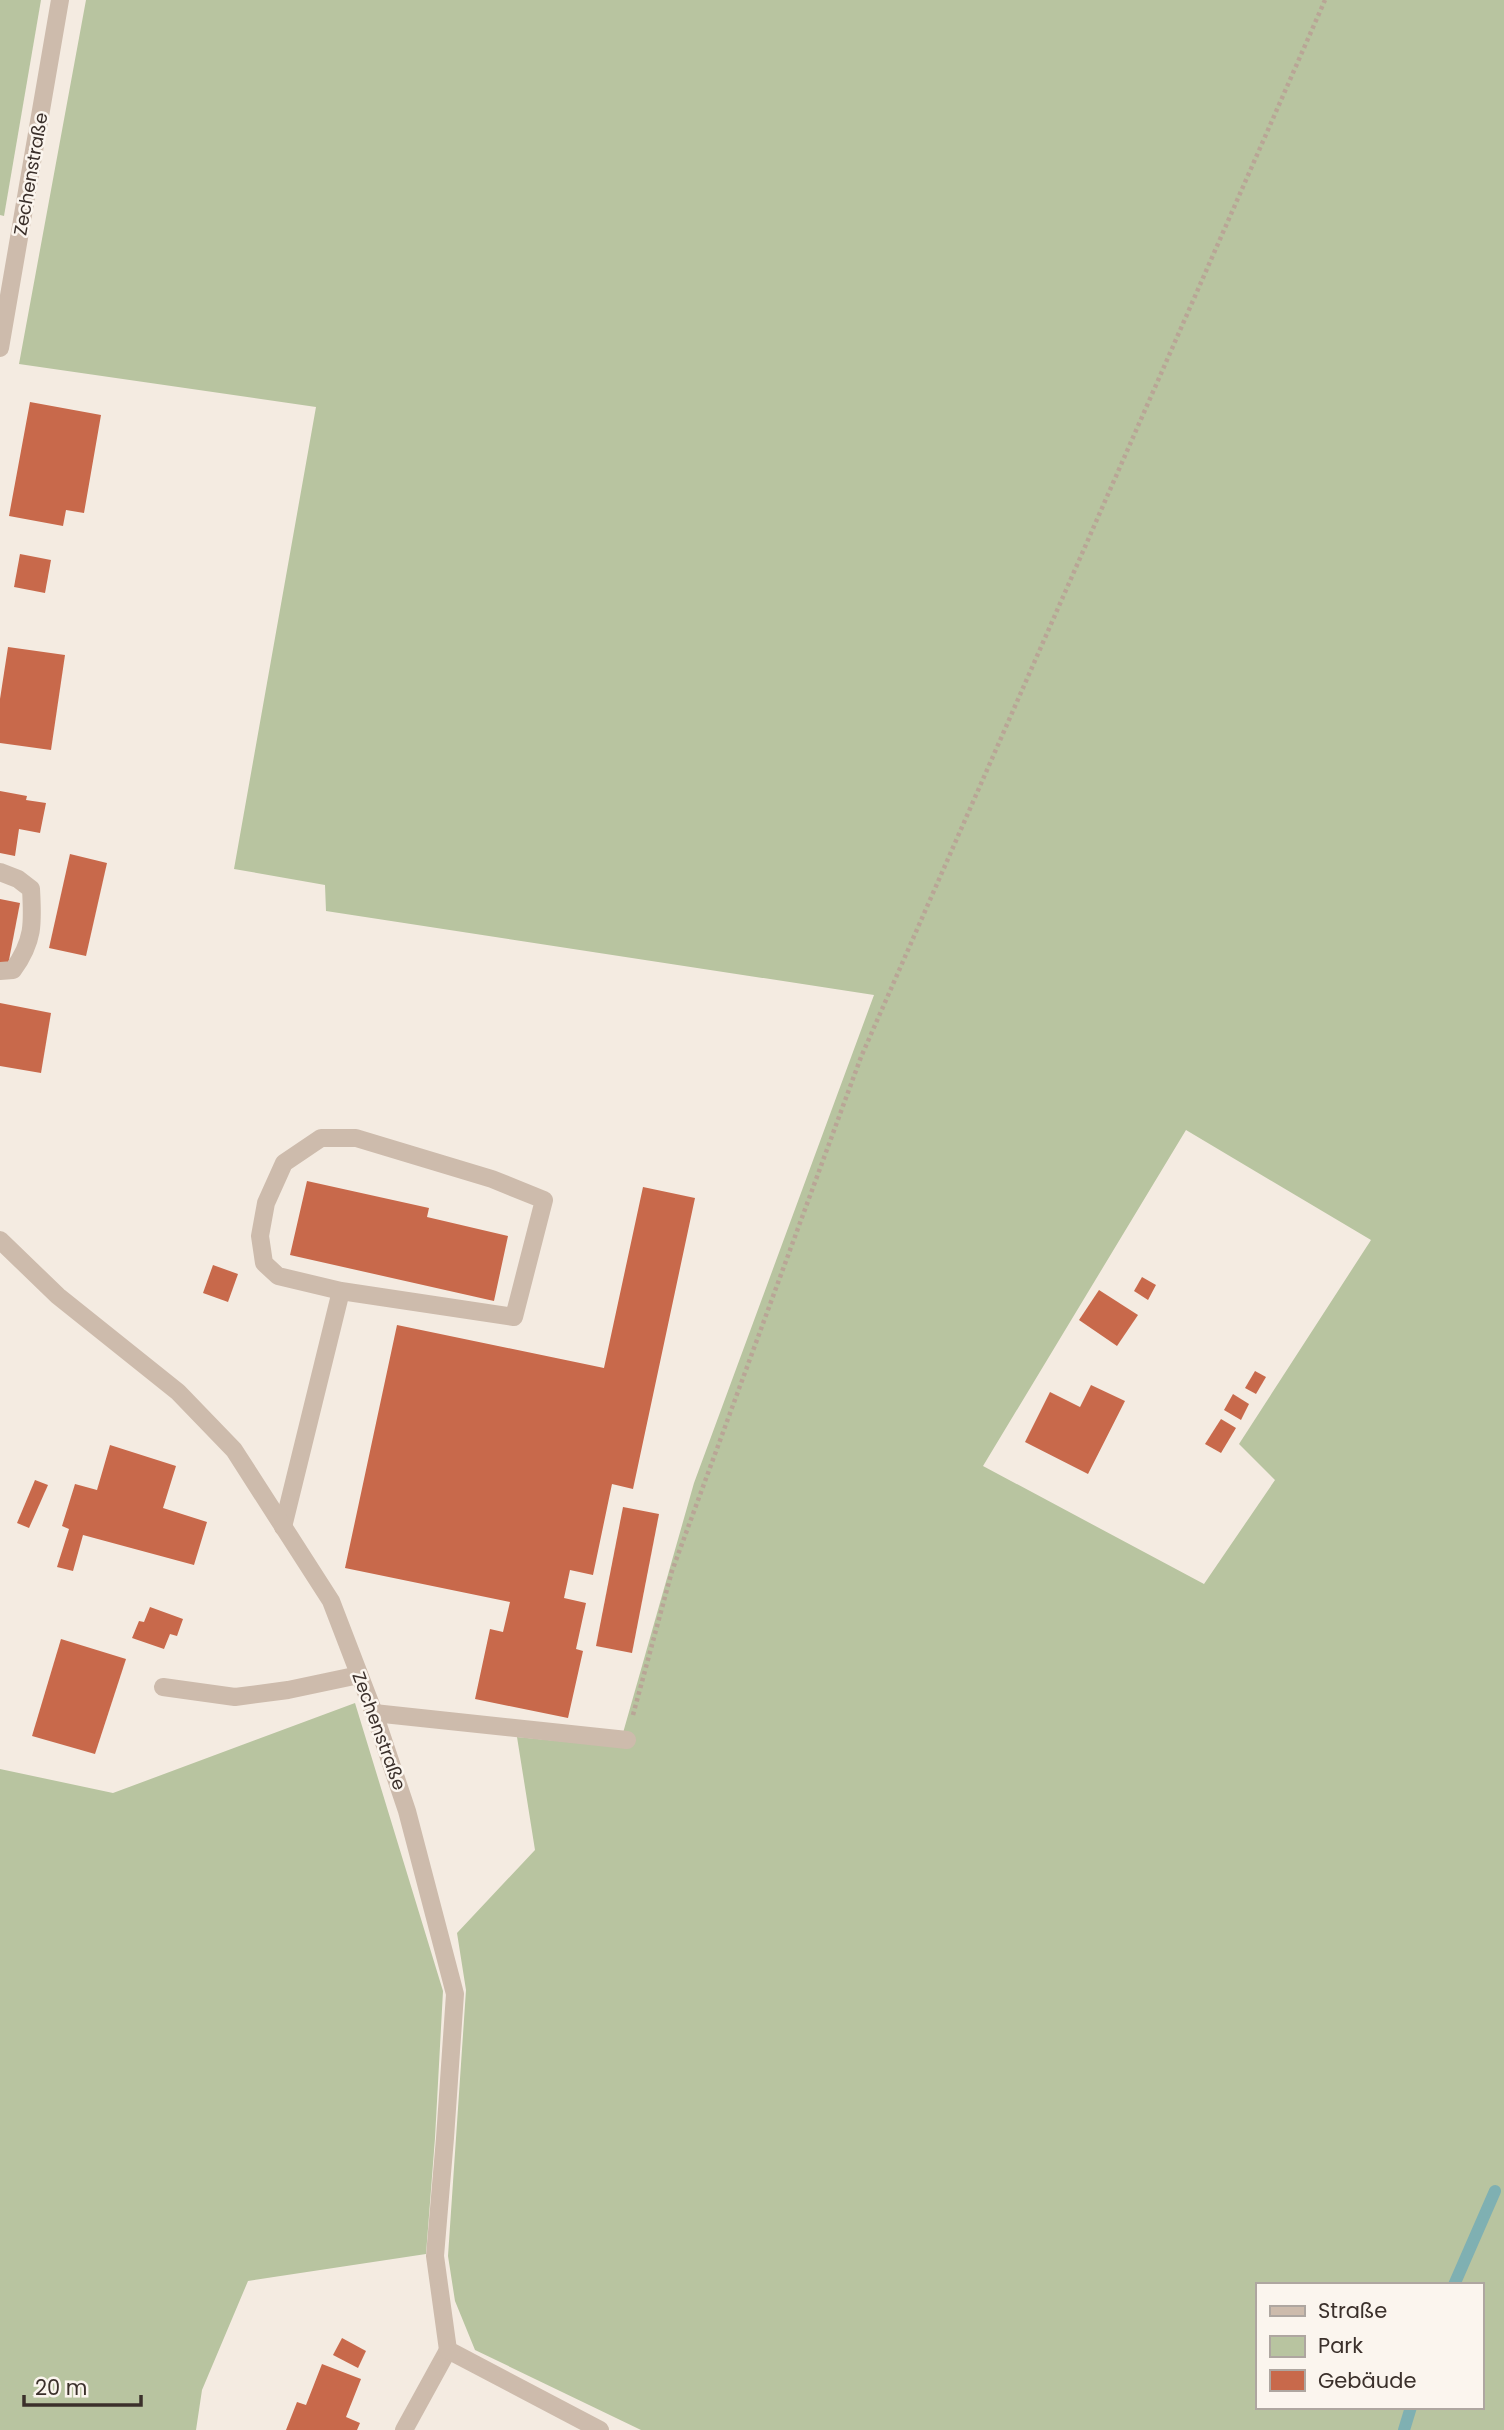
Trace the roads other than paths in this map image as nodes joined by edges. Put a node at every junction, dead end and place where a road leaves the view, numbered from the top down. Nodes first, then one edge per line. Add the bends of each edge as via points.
1 (60, 0) edge
2 (0, 348) edge
3 (0, 872) edge
4 (0, 971) edge
5 (0, 1240) edge
6 (341, 1291) junction
7 (283, 1527) junction
8 (359, 1675) junction
9 (163, 1686) dead end
10 (374, 1713) junction
11 (627, 1740) road end
12 (448, 2350) junction
13 (404, 2430) edge
14 (600, 2430) edge

1 - 2 street, Zechenstraße
3 - 4 street via 31,889 33,925 13,970
5 - 7 street, Zechenstraße via 58,1296 178,1392 234,1450
6 - 6 street via 514,1317 544,1200 492,1179 356,1138 321,1138 285,1163 266,1203 260,1236 264,1263 278,1276
6 - 7 street
7 - 8 street, Zechenstraße via 331,1601
8 - 9 street via 235,1697
8 - 10 street, Zechenstraße
10 - 11 street
10 - 12 street, Zechenstraße via 407,1811 455,1994 435,2256
12 - 13 street
12 - 14 street

